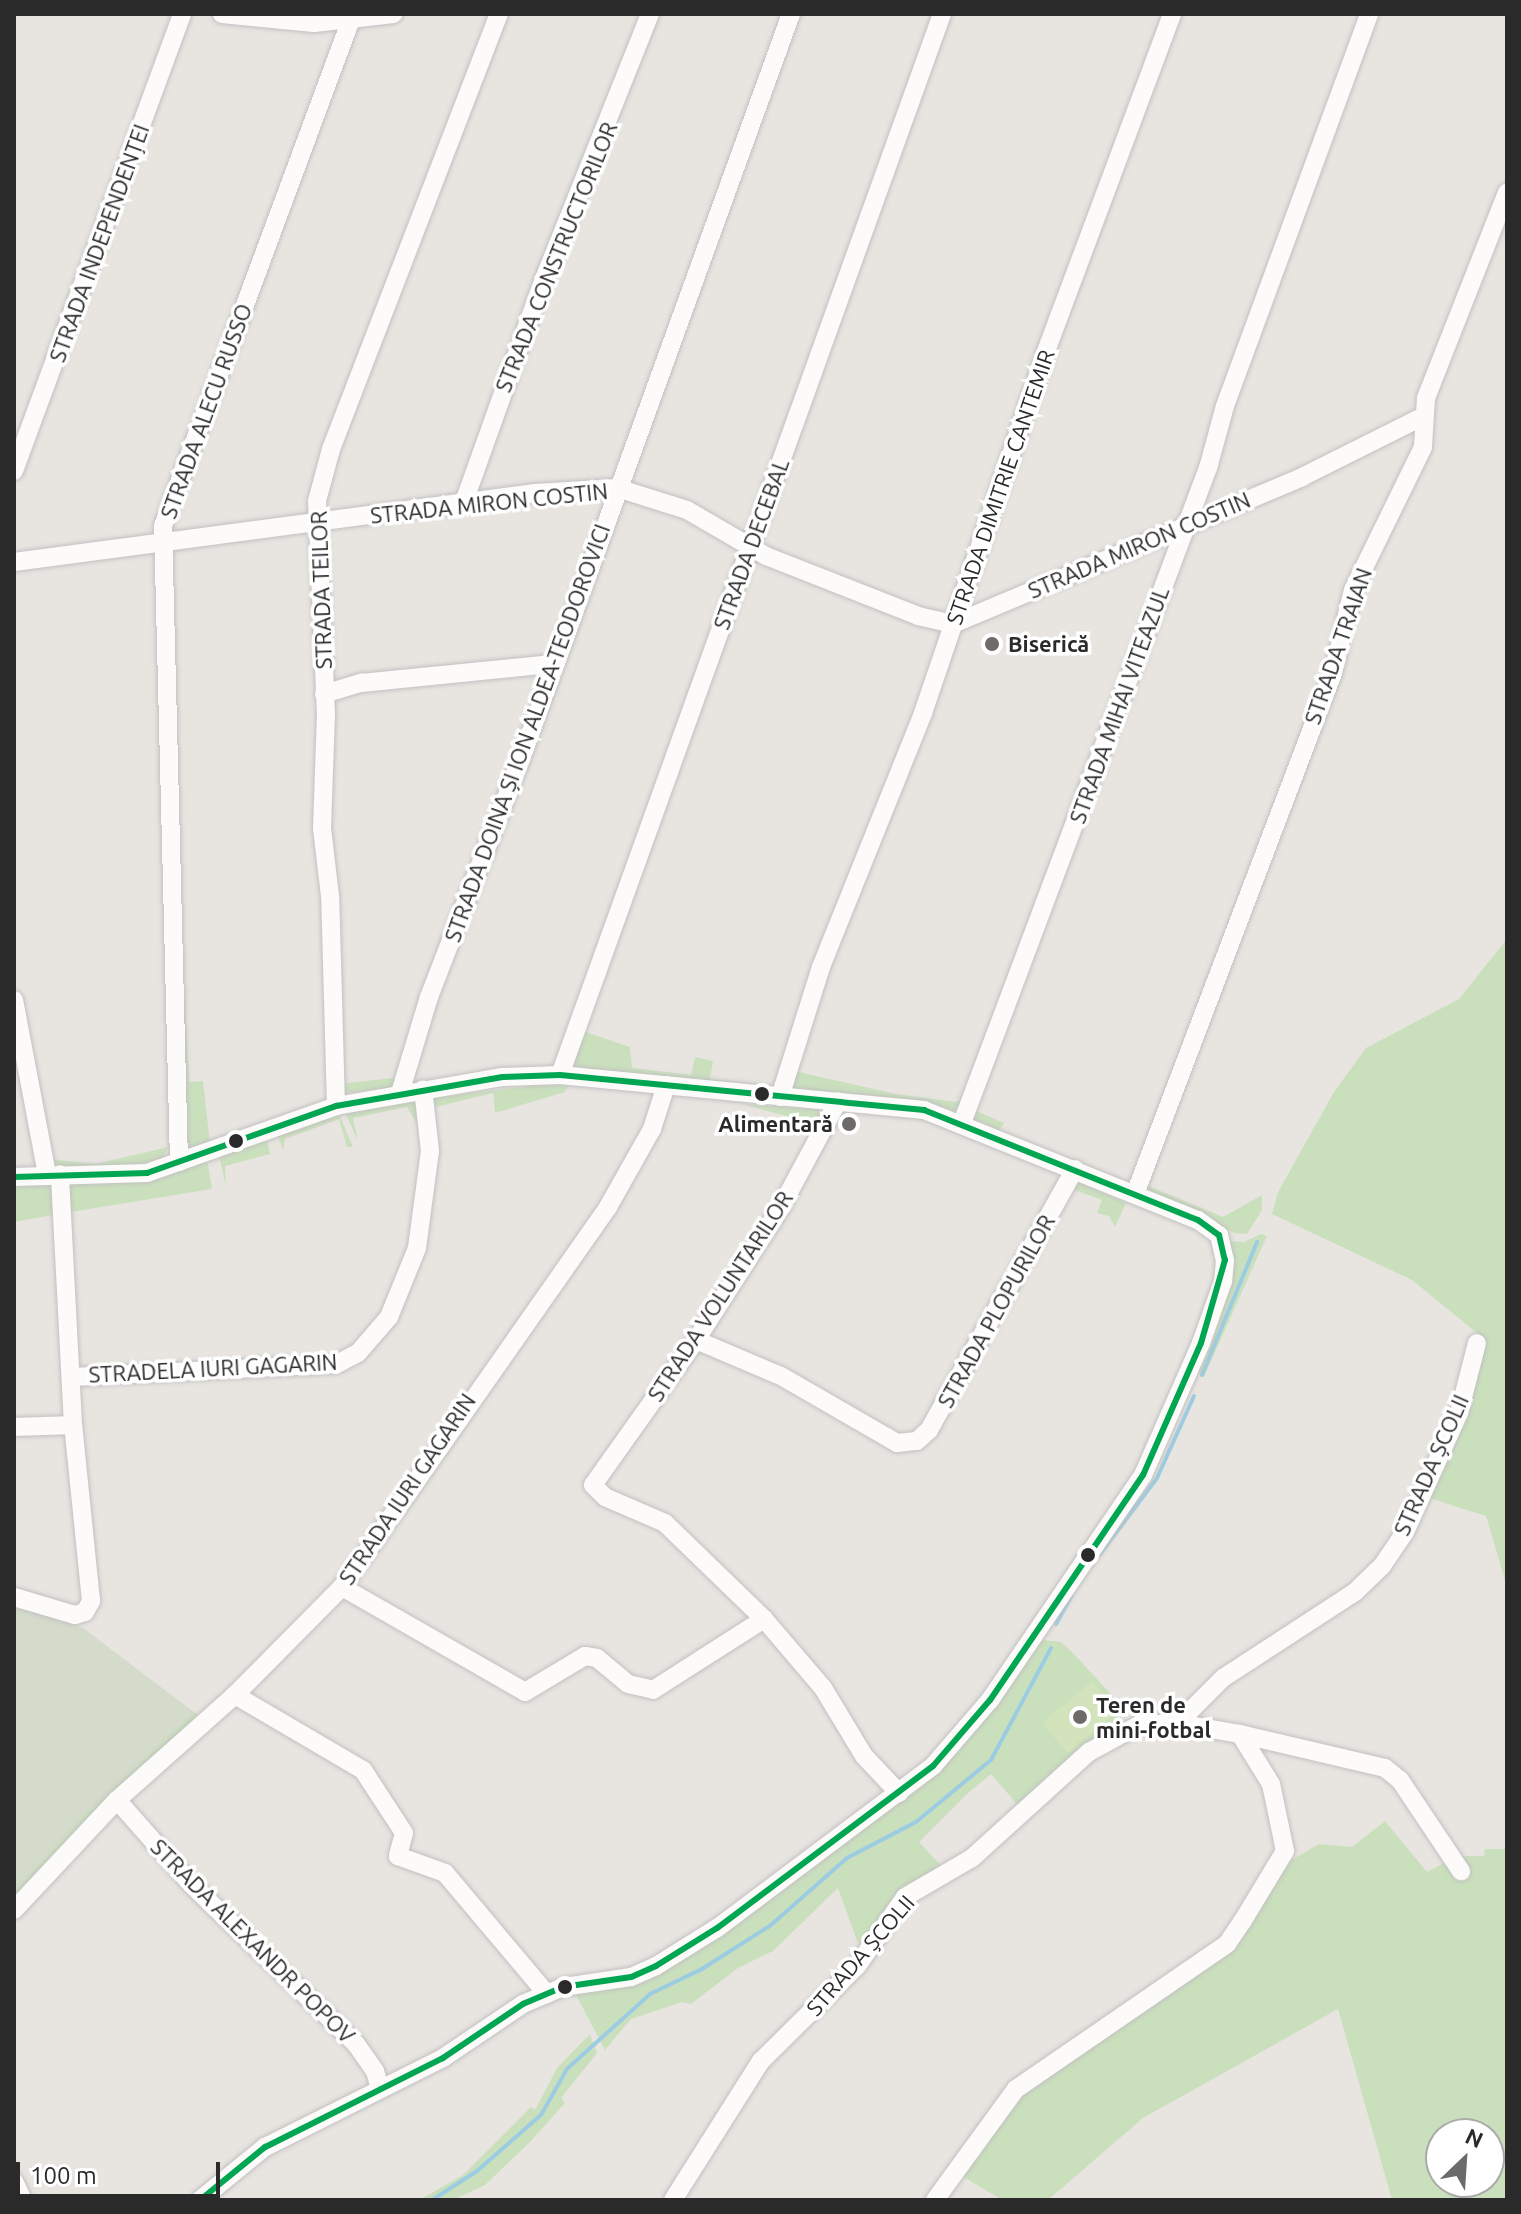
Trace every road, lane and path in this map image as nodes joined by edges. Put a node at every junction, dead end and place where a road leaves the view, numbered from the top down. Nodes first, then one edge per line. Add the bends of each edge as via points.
1 (182, 14) edge
2 (393, 14) edge
3 (499, 14) edge
4 (650, 14) edge
5 (791, 14) edge
6 (942, 14) edge
7 (1172, 14) edge
8 (1369, 14) edge
9 (233, 15) edge
10 (352, 16) edge
11 (1507, 192) edge
12 (1422, 417) junction
13 (14, 471) edge
14 (617, 488) junction
15 (464, 502) junction
16 (317, 524) junction
17 (1182, 528) junction
18 (161, 544) junction
19 (751, 544) junction
20 (14, 562) edge
21 (953, 624) junction
22 (553, 664) junction
23 (324, 694) junction
24 (14, 1000) edge
25 (560, 1075) junction
26 (666, 1085) junction
27 (423, 1089) junction
28 (400, 1093) junction
29 (780, 1097) junction
30 (838, 1101) junction
31 (336, 1106) junction
32 (962, 1123) junction
33 (179, 1162) junction
34 (1075, 1169) junction
35 (53, 1174) junction
36 (14, 1177) edge
37 (1135, 1194) junction
38 (696, 1340) junction
39 (1477, 1343) dead end
40 (72, 1377) junction
41 (73, 1425) junction
42 (14, 1427) edge
43 (342, 1587) junction
44 (14, 1597) edge
45 (764, 1619) junction
46 (235, 1695) junction
47 (1178, 1723) junction
48 (1240, 1734) junction
49 (899, 1793) junction
50 (117, 1800) junction
51 (1461, 1871) dead end
52 (14, 1910) edge
53 (547, 1994) junction
54 (380, 2088) junction
55 (14, 2181) edge
56 (23, 2200) edge
57 (200, 2200) edge
58 (673, 2200) edge
59 (935, 2200) edge

1 - 13 street, STRADA INDEPENDENȚEI
2 - 10 street
3 - 16 street, STRADA TEILOR via 321,478
4 - 15 street, STRADA CONSTRUCTORILOR via 544,279
5 - 14 street, STRADA DOINA ȘI ION ALDEA-TEODOROVICI
6 - 19 street, STRADA DECEBAL
7 - 21 street, STRADA DIMITRIE CANTEMIR via 1045,354
8 - 17 street, STRADA MIHAI VITEAZUL
9 - 10 street via 314,23
10 - 18 street, STRADA ALECU RUSSO via 169,504
11 - 12 street, STRADA TRAIAN
12 - 17 street, STRADA MIRON COSTIN via 1302,477
12 - 37 street, STRADA TRAIAN via 1423,447 1353,590 1333,673
14 - 15 street, STRADA MIRON COSTIN
14 - 19 street, STRADA MIRON COSTIN via 687,510
14 - 22 street, STRADA DOINA ȘI ION ALDEA-TEODOROVICI
15 - 16 street, STRADA MIRON COSTIN
16 - 18 street, STRADA MIRON COSTIN
16 - 23 street, STRADA TEILOR
17 - 21 street, STRADA MIRON COSTIN
17 - 32 street, STRADA MIHAI VITEAZUL
18 - 20 street, STRADA MIRON COSTIN
18 - 33 street, STRADA ALECU RUSSO
19 - 21 street, STRADA MIRON COSTIN via 766,556 918,616
19 - 25 street, STRADA DECEBAL
21 - 29 street, STRADA DIMITRIE CANTEMIR via 821,967
22 - 23 street via 361,683
22 - 28 street, STRADA DOINA ȘI ION ALDEA-TEODOROVICI via 429,997
23 - 31 street, STRADA TEILOR via 322,828 330,896
24 - 35 street
25 - 26 street
25 - 27 street
26 - 29 street
26 - 43 street, STRADA IURI GAGARIN via 652,1129 608,1207
27 - 28 street
27 - 40 street, STRADELA IURI GAGARIN via 430,1151 422,1226 394,1306 358,1353 337,1364
28 - 31 street
29 - 30 street
30 - 32 street via 924,1110
30 - 38 street, STRADA VOLUNTARILOR via 781,1207
31 - 33 street
32 - 34 street
33 - 35 street via 129,1176
34 - 37 street
34 - 38 street, STRADA PLOPURILOR via 929,1430 908,1445 781,1376
35 - 36 street
35 - 40 street
37 - 49 street via 1219,1235 1223,1281 1143,1475 990,1700 933,1766
38 - 45 street, STRADA VOLUNTARILOR via 593,1485 605,1497 665,1523
39 - 47 street, STRADA ȘCOLII via 1459,1413 1405,1532 1382,1566 1355,1592 1223,1678
40 - 41 street
41 - 42 street
41 - 44 street via 91,1601 85,1612 75,1615
43 - 45 street via 525,1692 585,1656 597,1658 628,1684 653,1690
43 - 46 street, STRADA IURI GAGARIN
45 - 49 street via 823,1688 864,1756
46 - 50 street, STRADA IURI GAGARIN
46 - 53 street via 363,1770 404,1833 398,1856 445,1873
47 - 48 street, STRADA ȘCOLII
47 - 58 street, STRADA ȘCOLII via 1139,1725 1089,1752 983,1849 905,1897 848,1976 761,2061
48 - 51 street, STRADA ȘCOLII via 1385,1768 1400,1780
48 - 59 street via 1271,1784 1285,1851 1242,1922 1227,1944 1016,2089
49 - 53 street via 717,1928 656,1966 631,1977
50 - 52 street, STRADA IURI GAGARIN
50 - 54 street, STRADA ALEXANDR POPOV via 192,1885 356,2044
53 - 54 street via 523,2004 443,2058
54 - 57 street via 265,2147
55 - 56 street

